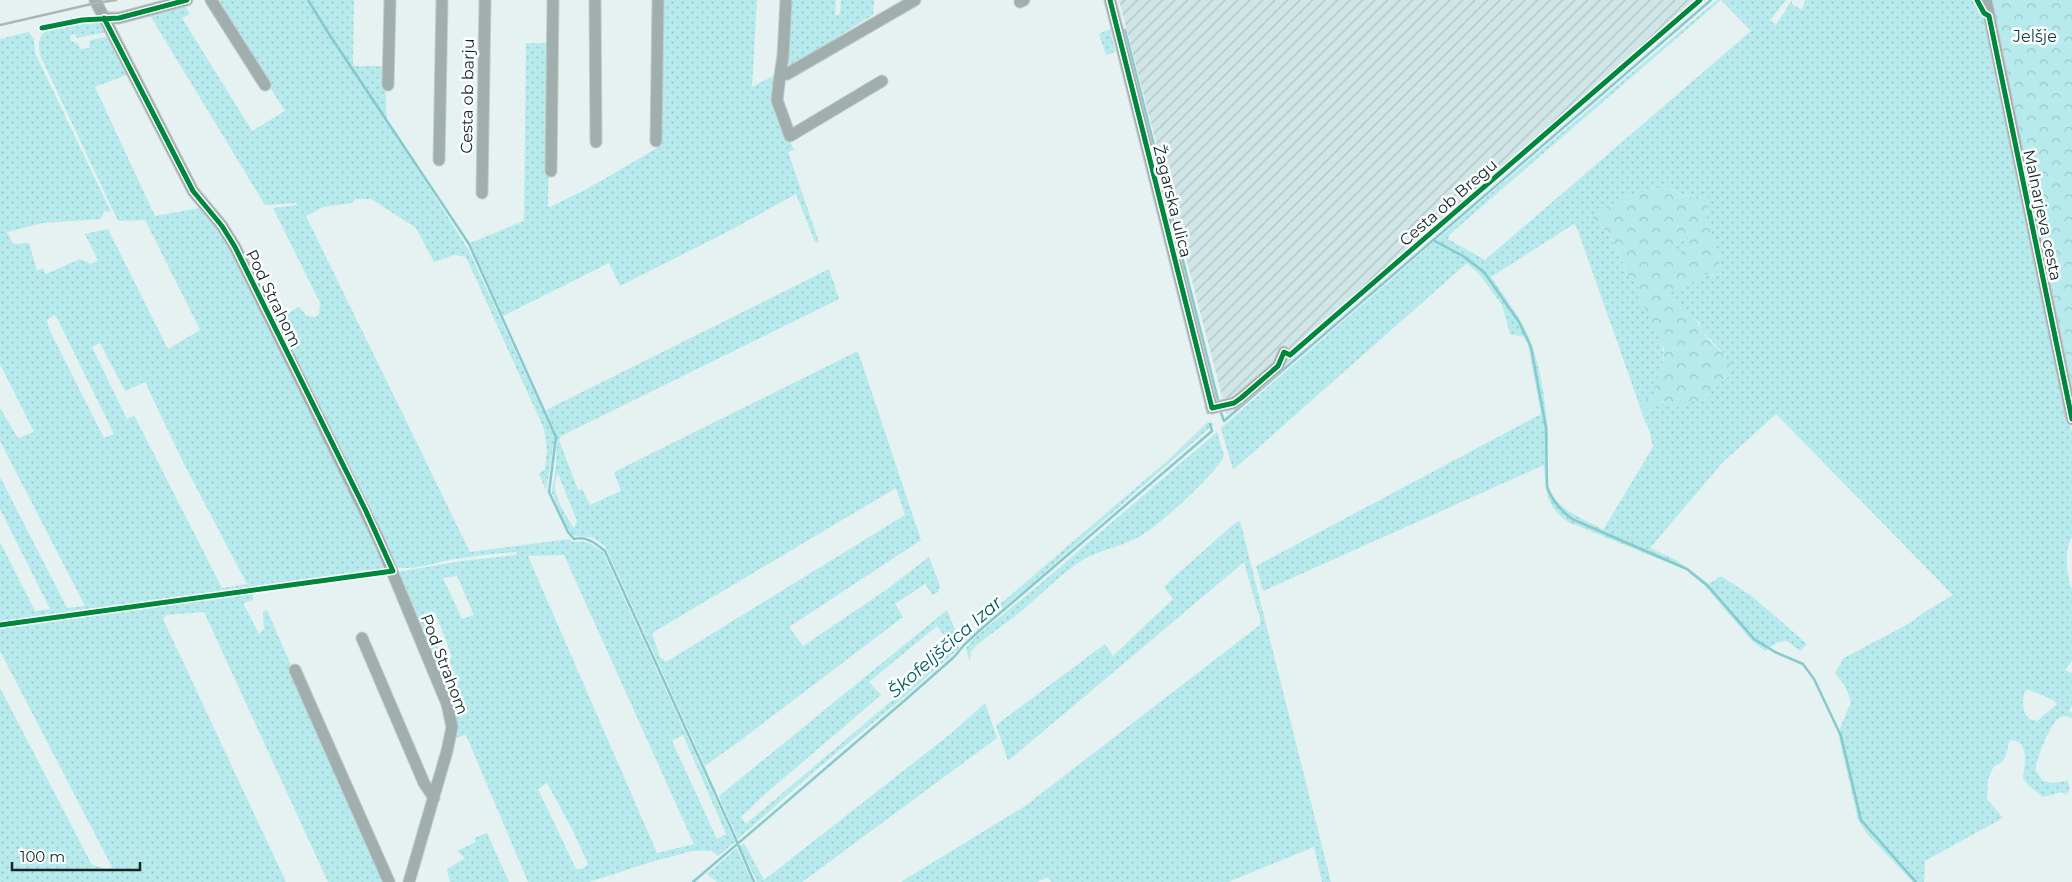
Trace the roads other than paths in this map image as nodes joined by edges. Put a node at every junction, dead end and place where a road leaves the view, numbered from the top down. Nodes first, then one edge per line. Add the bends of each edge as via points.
1 (94, 0) edge
2 (187, 0) edge
3 (211, 0) edge
4 (390, 0) edge
5 (442, 0) edge
6 (485, 0) edge
7 (553, 0) edge
8 (595, 0) edge
9 (658, 0) edge
10 (786, 0) edge
11 (915, 0) edge
12 (1110, 0) edge
13 (1986, 0) edge
14 (899, 4) edge
15 (104, 18) junction
16 (780, 75) junction
17 (882, 81) dead end
18 (264, 85) dead end
19 (388, 85) dead end
20 (656, 141) dead end
21 (596, 142) dead end
22 (439, 160) dead end
23 (551, 170) dead end
24 (482, 193) dead end
25 (1284, 352) dead end
26 (2072, 419) edge
27 (362, 638) dead end
28 (295, 670) dead end
29 (434, 798) junction
30 (389, 882) edge
31 (409, 882) edge

1 - 15 street, Pod Strahom
2 - 15 street via 119,18
3 - 18 street
4 - 19 street
5 - 22 street, Cesta ob barju
6 - 24 street, Cesta ob barju
7 - 23 street
8 - 21 street
9 - 20 street
10 - 16 street
11 - 14 street
12 - 25 street, Žagarska ulica via 1212,408 1241,398 1278,366
13 - 26 street, Malnarjeva cesta
14 - 16 street via 787,74
15 - 29 street, Pod Strahom via 193,191 222,226 234,247 393,571 447,704 452,727
16 - 17 street via 777,100 790,136
27 - 29 street via 424,784
28 - 30 street
29 - 31 street, Pod Strahom

